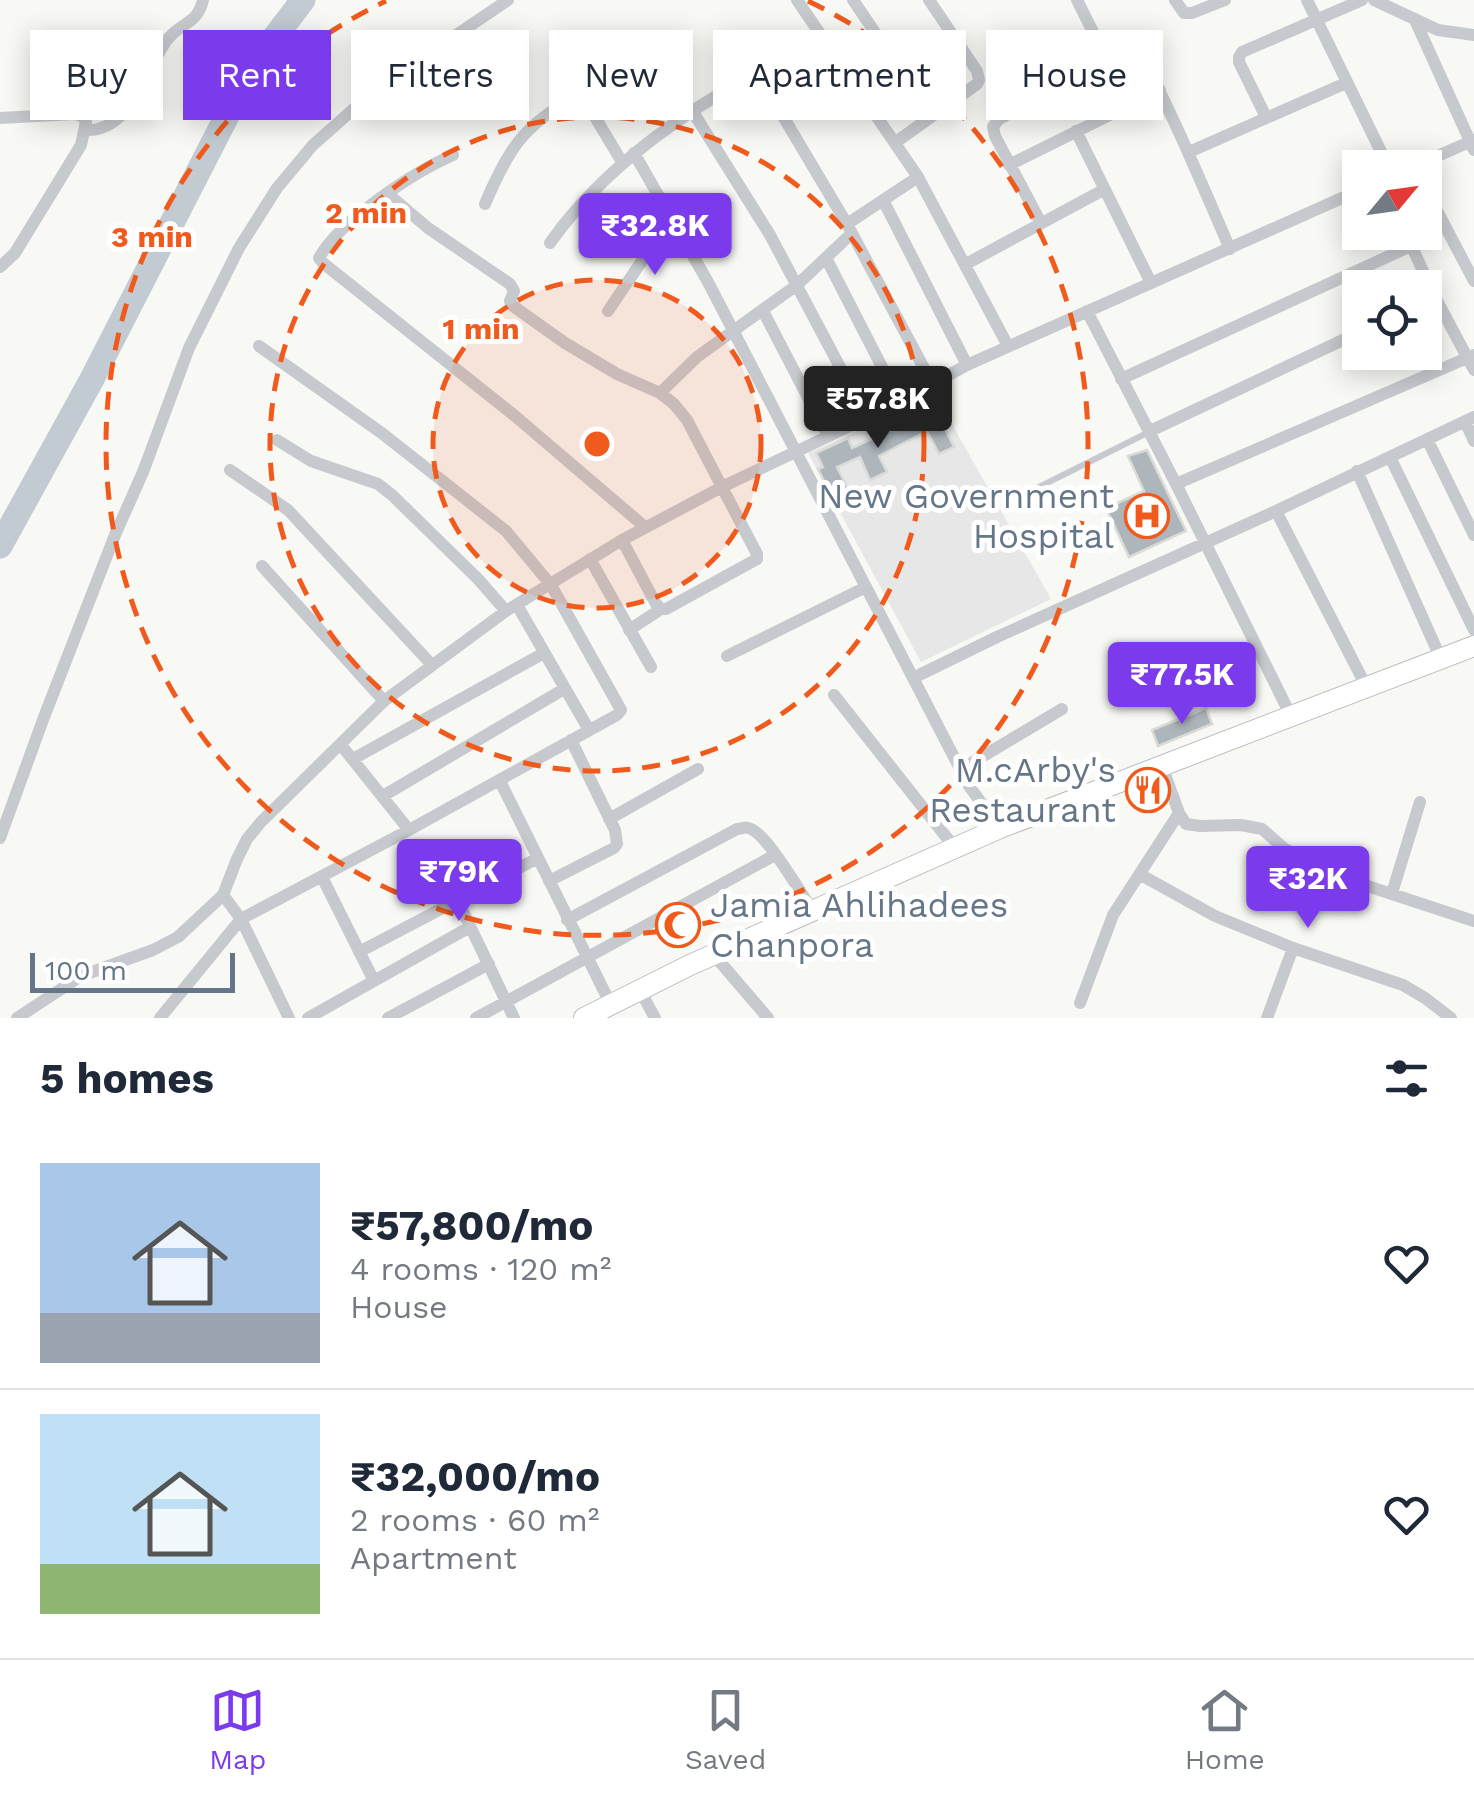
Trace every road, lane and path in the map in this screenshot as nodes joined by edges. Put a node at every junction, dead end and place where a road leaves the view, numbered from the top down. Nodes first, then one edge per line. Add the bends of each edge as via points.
1 (203, 0) edge
2 (508, 0) edge
3 (797, 0) edge
4 (853, 0) edge
5 (929, 0) edge
6 (1077, 0) edge
7 (1176, 0) edge
8 (1226, 0) edge
9 (1306, 0) edge
10 (1362, 0) edge
11 (1374, 0) edge
12 (1316, 19) junction
13 (1414, 20) junction
14 (819, 30) edge
15 (873, 30) edge
16 (949, 30) edge
17 (1092, 30) edge
18 (1474, 35) edge
19 (966, 55) edge
20 (1346, 83) junction
21 (966, 91) edge
22 (1163, 96) edge
23 (713, 99) edge
24 (694, 112) junction
25 (1266, 117) junction
26 (0, 118) edge
27 (785, 120) edge
28 (881, 120) edge
29 (925, 120) edge
30 (998, 120) edge
31 (1099, 120) edge
32 (86, 130) junction
33 (1076, 131) junction
34 (896, 142) junction
35 (1473, 144) edge
36 (1380, 150) edge
37 (1189, 152) junction
38 (453, 155) dead end
39 (1442, 156) edge
40 (628, 158) junction
41 (1010, 166) junction
42 (918, 178) junction
43 (1104, 189) junction
44 (388, 194) junction
45 (1342, 198) edge
46 (884, 200) junction
47 (484, 204) dead end
48 (1442, 220) edge
49 (676, 222) junction
50 (1041, 223) junction
51 (850, 228) junction
52 (550, 243) dead end
53 (1230, 249) junction
54 (1385, 250) edge
55 (826, 258) junction
56 (966, 264) junction
57 (0, 267) edge
58 (1474, 281) edge
59 (1151, 283) junction
60 (797, 285) junction
61 (763, 310) junction
62 (608, 311) dead end
63 (1087, 312) junction
64 (1442, 317) edge
65 (732, 330) junction
66 (1342, 340) edge
67 (259, 346) dead end
68 (1008, 346) junction
69 (1472, 361) edge
70 (967, 365) junction
71 (1120, 379) junction
72 (933, 384) junction
73 (660, 393) junction
74 (900, 402) junction
75 (866, 418) junction
76 (1469, 419) edge
77 (1148, 432) junction
78 (828, 436) junction
79 (1426, 439) junction
80 (277, 440) dead end
81 (1474, 441) edge
82 (794, 452) junction
83 (1390, 457) junction
84 (230, 470) dead end
85 (1357, 471) junction
86 (1176, 484) junction
87 (722, 487) junction
88 (1027, 493) dead end
89 (1276, 511) junction
90 (645, 527) junction
91 (1474, 535) edge
92 (622, 540) junction
93 (1205, 543) junction
94 (590, 560) junction
95 (262, 566) dead end
96 (551, 585) junction
97 (866, 587) junction
98 (512, 608) junction
99 (661, 609) junction
100 (629, 630) junction
101 (1474, 630) edge
102 (1474, 646) edge
103 (544, 652) junction
104 (728, 656) dead end
105 (1441, 659) junction
106 (432, 664) junction
107 (650, 667) dead end
108 (913, 678) junction
109 (1367, 688) junction
110 (564, 690) junction
111 (834, 695) dead end
112 (384, 701) junction
113 (1062, 709) dead end
114 (1292, 718) junction
115 (589, 730) junction
116 (571, 740) junction
117 (340, 745) junction
118 (353, 759) junction
119 (1162, 766) junction
120 (698, 769) dead end
121 (960, 770) junction
122 (500, 781) junction
123 (383, 796) junction
124 (1420, 802) dead end
125 (1179, 813) junction
126 (609, 819) junction
127 (1000, 828) junction
128 (409, 830) junction
129 (0, 838) edge
130 (955, 848) junction
131 (775, 855) junction
132 (538, 858) junction
133 (1141, 875) junction
134 (322, 877) junction
135 (549, 881) junction
136 (1392, 893) junction
137 (223, 895) junction
138 (458, 901) junction
139 (813, 911) junction
140 (241, 919) junction
141 (567, 920) junction
142 (1474, 920) edge
143 (470, 926) junction
144 (1293, 948) junction
145 (359, 952) junction
146 (714, 955) junction
147 (587, 958) junction
148 (489, 964) junction
149 (374, 982) junction
150 (640, 990) junction
151 (508, 1001) junction
152 (1080, 1003) dead end
153 (610, 1005) junction
154 (17, 1018) edge
155 (160, 1018) edge
156 (289, 1018) edge
157 (308, 1018) edge
158 (388, 1018) edge
159 (476, 1018) edge
160 (514, 1018) edge
161 (584, 1018) edge
162 (656, 1018) edge
163 (768, 1018) edge
164 (1267, 1018) edge
165 (1451, 1018) edge

1 - 32 street via 199,14 169,37 116,121
2 - 129 street via 375,90 314,146 239,248 189,348
3 - 14 street
4 - 15 street
5 - 16 street
6 - 17 street
7 - 8 street via 1184,13
9 - 12 street
10 - 12 street
11 - 13 street
12 - 20 street
12 - 25 street via 1238,56
13 - 18 street
13 - 35 street
19 - 21 street via 980,80
20 - 25 street
20 - 36 street
22 - 37 street
23 - 24 street
24 - 40 street
24 - 60 street
25 - 37 street
26 - 32 street via 75,114
27 - 51 street
28 - 34 street
29 - 34 street
30 - 41 street via 995,136
31 - 33 street
32 - 57 street via 15,253
33 - 41 street
33 - 43 street
34 - 42 street
35 - 39 street
37 - 53 street
38 - 44 street
40 - 47 street via 576,97 512,148
40 - 49 street
40 - 52 street
41 - 50 street
42 - 46 street
42 - 56 street
43 - 50 street
43 - 59 street
44 - 73 street via 510,284 513,306 564,343
44 - 90 street via 333,239 320,254 322,264
45 - 53 street
46 - 51 street
46 - 70 street
48 - 58 street
49 - 62 street
49 - 65 street
50 - 56 street
51 - 55 street
51 - 72 street
53 - 59 street
54 - 71 street
55 - 60 street
55 - 74 street
56 - 68 street
59 - 63 street
60 - 61 street
60 - 75 street
61 - 65 street
61 - 78 street
63 - 68 street
63 - 71 street
64 - 69 street
65 - 73 street
65 - 82 street
66 - 77 street
67 - 96 street via 492,518
68 - 70 street
69 - 86 street
70 - 72 street
71 - 77 street
72 - 74 street
73 - 87 street via 687,420
74 - 75 street
75 - 78 street
76 - 79 street
76 - 81 street
77 - 86 street
77 - 88 lane
78 - 82 street
79 - 83 street
79 - 91 street
80 - 98 street via 378,484
82 - 87 street
82 - 97 street
83 - 85 street
83 - 101 street
84 - 106 street via 288,510
85 - 89 street
85 - 105 street
86 - 93 street
87 - 90 street
87 - 99 street via 757,559
89 - 93 street
89 - 109 street
90 - 92 street
92 - 94 street
92 - 99 street
93 - 108 street
93 - 114 street
94 - 96 street
94 - 100 street
95 - 112 street
96 - 98 street
96 - 115 street via 620,706
97 - 104 street
97 - 108 street
98 - 103 street
98 - 106 street
99 - 100 street
100 - 107 street
102 - 105 main road
103 - 110 street
103 - 118 street
105 - 109 main road
106 - 112 street
108 - 121 street
109 - 114 main road
110 - 115 street
110 - 123 street
111 - 130 street
112 - 117 street
113 - 121 street
114 - 119 main road
115 - 116 street
116 - 122 street
116 - 126 street
117 - 118 street
117 - 137 street via 254,830
118 - 123 street
119 - 125 street
119 - 127 main road
120 - 126 street
121 - 127 street
122 - 128 street
122 - 132 street
123 - 128 street
124 - 136 street
125 - 133 street
125 - 136 street via 1186,824 1262,829 1299,857
126 - 135 street via 614,848
127 - 130 main road
128 - 134 street
130 - 139 main road
131 - 139 street
131 - 141 street via 752,829 736,828
131 - 147 street
132 - 135 street
132 - 138 street
133 - 144 street
133 - 152 street via 1113,915
134 - 140 street
134 - 145 street
135 - 141 street
136 - 142 street
137 - 140 street
137 - 154 street via 178,937 81,976
138 - 143 street
138 - 145 street
139 - 146 main road
140 - 155 street
140 - 156 street
141 - 147 street
143 - 148 street
143 - 149 street
144 - 164 street
144 - 165 street via 1403,985
145 - 149 street
146 - 150 main road
146 - 163 street
147 - 151 street
147 - 153 street
148 - 151 street
148 - 158 street
149 - 157 street
150 - 153 main road
150 - 162 street
151 - 159 street
151 - 160 street
153 - 161 main road

